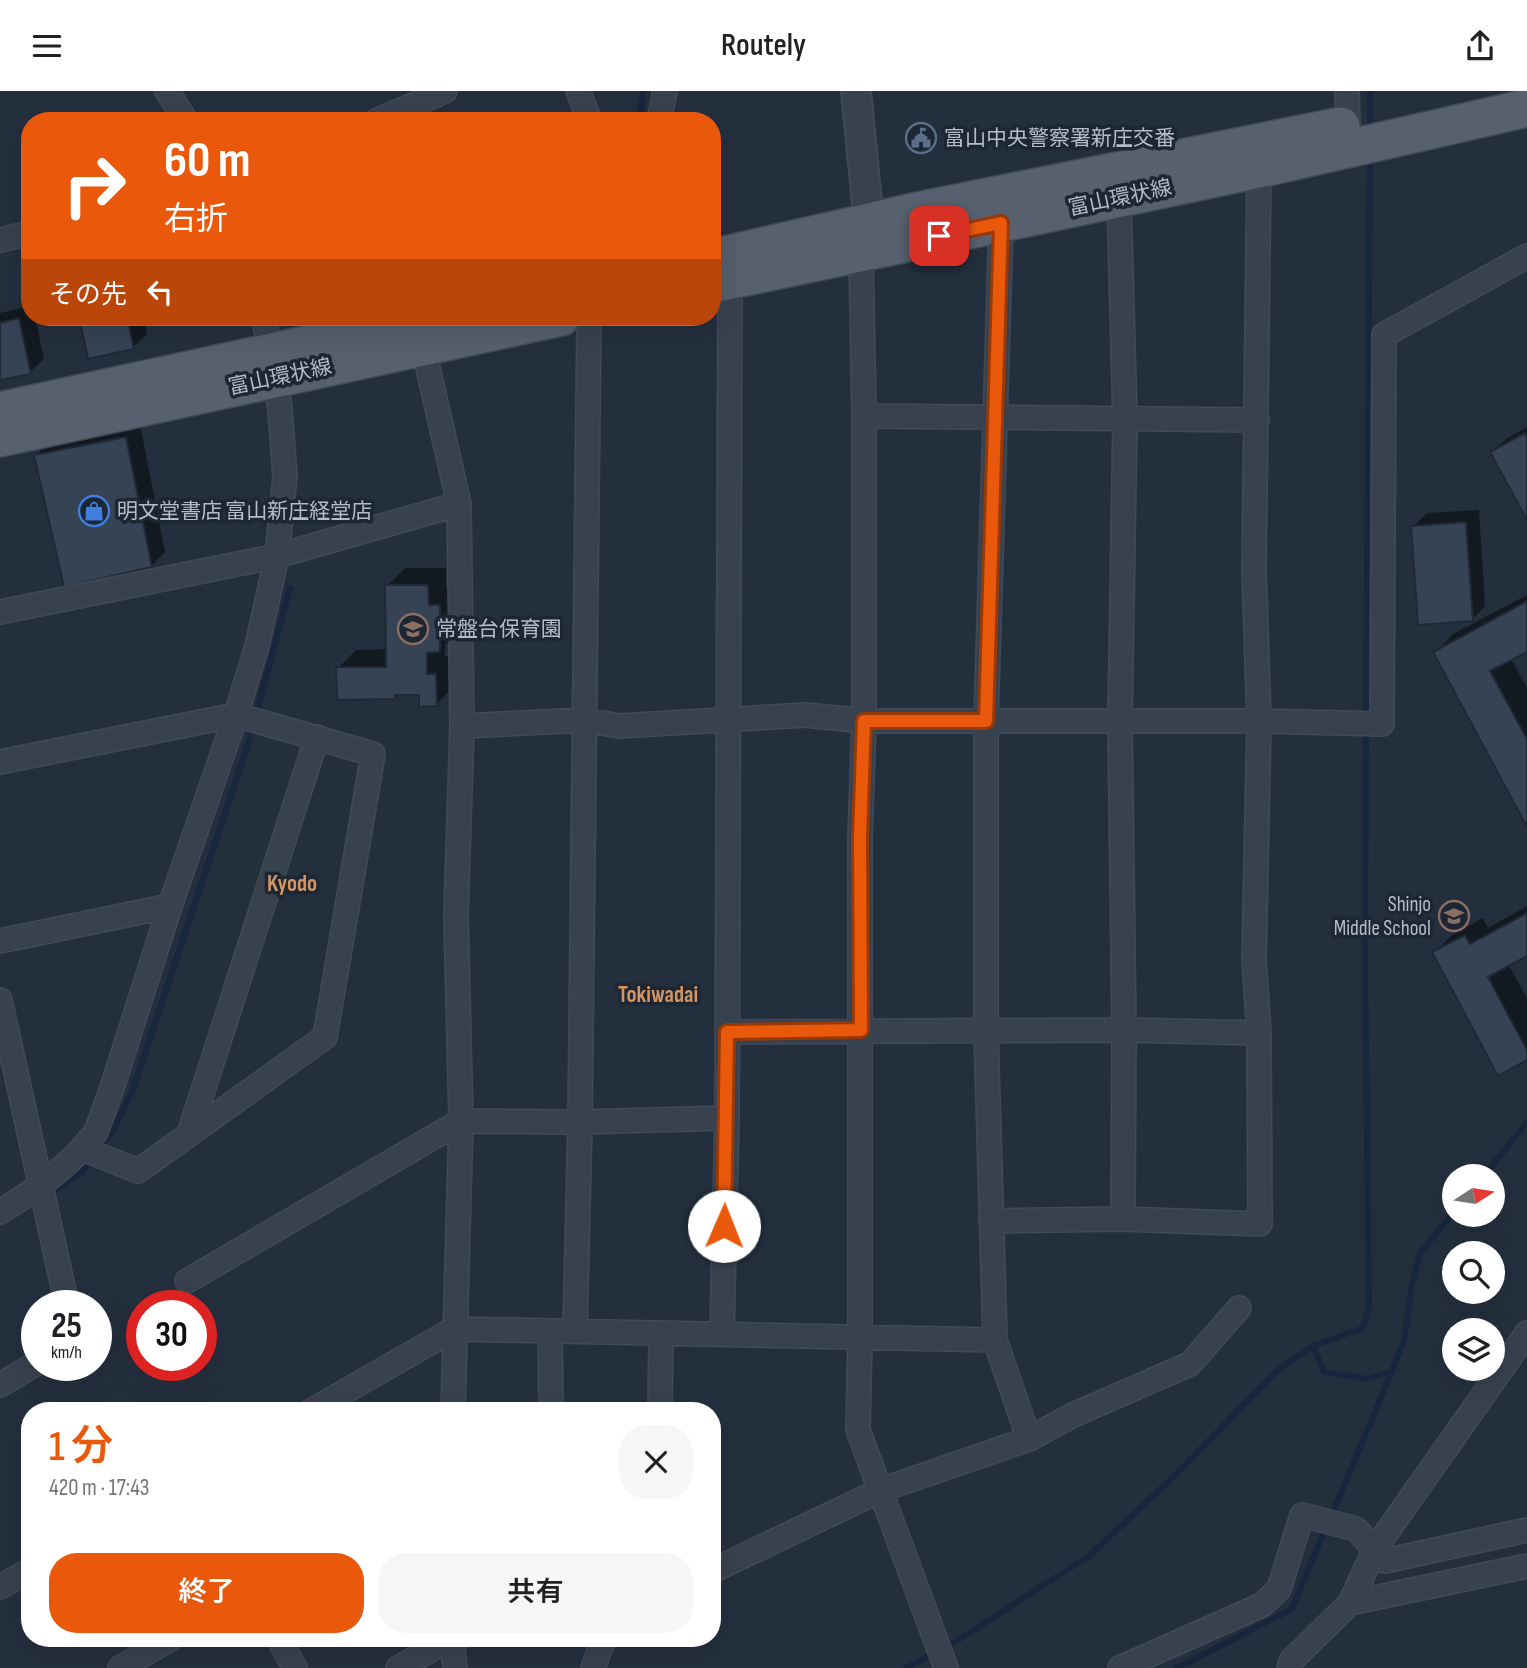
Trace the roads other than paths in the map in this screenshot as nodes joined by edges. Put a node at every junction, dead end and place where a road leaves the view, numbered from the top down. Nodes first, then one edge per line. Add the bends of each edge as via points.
1 (445, 91) edge
2 (578, 91) edge
3 (665, 91) edge
4 (856, 91) edge
5 (1500, 91) edge
6 (174, 93) edge
7 (1527, 108) edge
8 (182, 112) edge
9 (397, 112) edge
10 (586, 112) edge
11 (661, 112) edge
12 (1364, 123) edge
13 (1259, 169) junction
14 (1119, 199) junction
15 (1001, 223) junction
16 (21, 235) edge
17 (865, 238) junction
18 (0, 240) edge
19 (1527, 256) edge
20 (721, 273) edge
21 (476, 326) edge
22 (589, 326) edge
23 (719, 326) edge
24 (428, 331) edge
25 (270, 349) edge
26 (0, 411) edge
27 (864, 416) junction
28 (996, 418) junction
29 (1125, 419) junction
30 (1257, 420) junction
31 (0, 438) edge
32 (458, 504) junction
33 (277, 556) junction
34 (0, 613) edge
35 (236, 715) junction
36 (583, 720) junction
37 (728, 720) junction
38 (864, 721) junction
39 (986, 721) junction
40 (1120, 721) junction
41 (1259, 721) junction
42 (462, 726) junction
43 (317, 737) junction
44 (0, 762) edge
45 (170, 906) junction
46 (0, 941) edge
47 (0, 1000) edge
48 (861, 1030) junction
49 (1124, 1030) junction
50 (986, 1031) junction
51 (727, 1032) junction
52 (1259, 1033) junction
53 (727, 1118) junction
54 (461, 1121) junction
55 (580, 1122) junction
56 (189, 1134) junction
57 (83, 1149) junction
58 (40, 1187) junction
59 (0, 1212) edge
60 (1123, 1219) junction
61 (991, 1221) junction
62 (187, 1281) dead end
63 (64, 1290) edge
64 (1239, 1308) dead end
65 (454, 1329) junction
66 (550, 1331) junction
67 (575, 1331) junction
68 (661, 1333) junction
69 (1527, 1333) edge
70 (722, 1334) junction
71 (860, 1337) junction
72 (995, 1340) junction
73 (21, 1373) edge
74 (0, 1385) edge
75 (327, 1402) edge
76 (453, 1402) edge
77 (551, 1402) edge
78 (660, 1402) edge
79 (1029, 1439) junction
80 (881, 1490) junction
81 (1527, 1530) edge
82 (1375, 1549) junction
83 (1527, 1566) edge
84 (721, 1567) edge
85 (21, 1575) edge
86 (0, 1587) edge
87 (1350, 1603) junction
88 (156, 1647) edge
89 (283, 1647) edge
90 (436, 1647) edge
91 (453, 1647) edge
92 (601, 1647) edge
93 (1290, 1665) edge
94 (120, 1668) edge
95 (295, 1668) edge
96 (398, 1668) edge
97 (455, 1668) edge
98 (593, 1668) edge
99 (946, 1668) edge
100 (1120, 1668) edge

1 - 9 street
2 - 10 street
3 - 11 street
4 - 17 street
5 - 12 main road, 富山環状線
6 - 8 street
7 - 12 main road, 富山環状線
12 - 13 main road, 富山環状線
12 - 17 main road, 富山環状線 via 913,212
13 - 14 main road, 富山環状線
13 - 30 street
14 - 15 main road, 富山環状線
14 - 29 street
15 - 17 main road, 富山環状線
15 - 28 street
16 - 18 street
17 - 20 main road, 富山環状線
17 - 27 street
19 - 41 street via 1384,335 1382,723
21 - 24 main road, 富山環状線
22 - 36 street
23 - 37 street
24 - 25 main road, 富山環状線
24 - 32 street
25 - 26 main road, 富山環状線
25 - 31 main road, 富山環状線
25 - 33 street via 285,476
27 - 28 street
27 - 38 street
28 - 29 street
28 - 39 street
29 - 30 street
29 - 40 street
30 - 41 street via 1254,569
32 - 33 street
32 - 42 street
33 - 34 street
33 - 35 street
35 - 43 street
35 - 44 street
35 - 45 street
36 - 37 street via 620,726
36 - 42 street
36 - 55 street
37 - 38 street via 806,715
37 - 51 street
38 - 39 street
38 - 48 street
39 - 40 street
39 - 50 street
40 - 41 street
40 - 49 street
41 - 52 street via 1254,960
42 - 54 street via 456,915
43 - 56 street
43 - 56 street via 373,754 325,1037
45 - 46 street
45 - 57 street via 111,1091 96,1132
47 - 58 street
48 - 50 street
48 - 51 street
48 - 71 street
49 - 50 street
49 - 52 street
49 - 60 street
50 - 61 street
51 - 53 street
52 - 60 street via 1260,1224
53 - 55 street
53 - 70 street
54 - 55 street
54 - 62 street
54 - 65 street
55 - 67 street
56 - 57 street via 138,1171
57 - 58 street
58 - 59 street
58 - 63 street
60 - 61 street
61 - 72 street
64 - 79 street via 1190,1364
65 - 66 street
65 - 75 street
65 - 76 street
66 - 67 street
66 - 77 street
67 - 68 street
68 - 70 street
68 - 78 street
69 - 82 street
70 - 71 street
71 - 72 street
71 - 80 street via 858,1430
72 - 79 street
73 - 74 street
79 - 80 street
80 - 84 street
80 - 99 street
81 - 82 street via 1385,1561
82 - 87 street
82 - 100 street via 1356,1529 1302,1515 1279,1589 1262,1605
83 - 87 street
85 - 86 street
87 - 93 street
88 - 94 street
89 - 95 street
90 - 96 street
91 - 97 street
92 - 98 street

